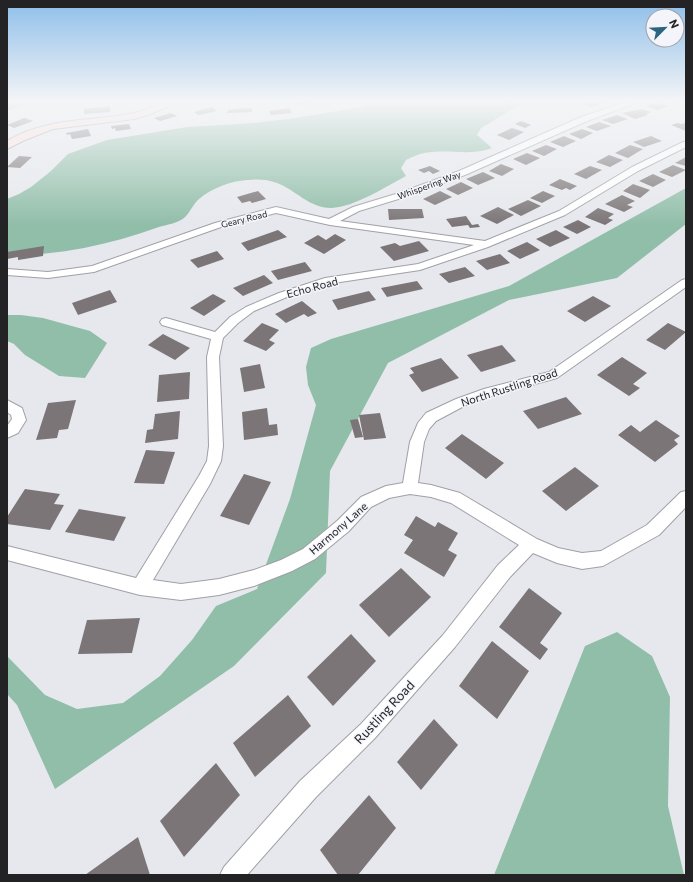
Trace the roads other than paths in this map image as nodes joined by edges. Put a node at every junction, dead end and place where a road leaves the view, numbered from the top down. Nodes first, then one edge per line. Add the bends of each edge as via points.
1 (532, 142) edge
2 (686, 144) edge
3 (330, 222) junction
4 (485, 245) junction
5 (7, 272) edge
6 (686, 282) edge
7 (166, 322) dead end
8 (217, 337) junction
9 (7, 405) edge
10 (7, 433) edge
11 (410, 488) junction
12 (686, 497) edge
13 (531, 544) junction
14 (7, 554) edge
15 (140, 587) junction
16 (232, 875) edge

1 - 3 street, Whispering Way via 462,173 356,209
2 - 4 street, Echo Road via 635,169 562,213
3 - 4 street, Geary Road
3 - 5 street, Geary Road via 276,210 218,225 94,269 48,275
4 - 8 street, Echo Road via 420,267 325,281 282,295 234,320
6 - 11 street, North Rustling Road via 553,375 461,402 431,417 423,427 417,442
7 - 8 street
8 - 15 street via 213,357 216,446 214,461
9 - 10 street via 17,412 19,420
11 - 13 street, Harmony Lane via 455,498
11 - 15 street, Harmony Lane via 386,492 366,502 310,554 254,578 219,587 181,592
12 - 13 street, Harmony Lane via 653,530 603,558 582,562
13 - 16 street, Rustling Road via 504,571 449,641 374,726 308,788
14 - 15 street, Harmony Lane

